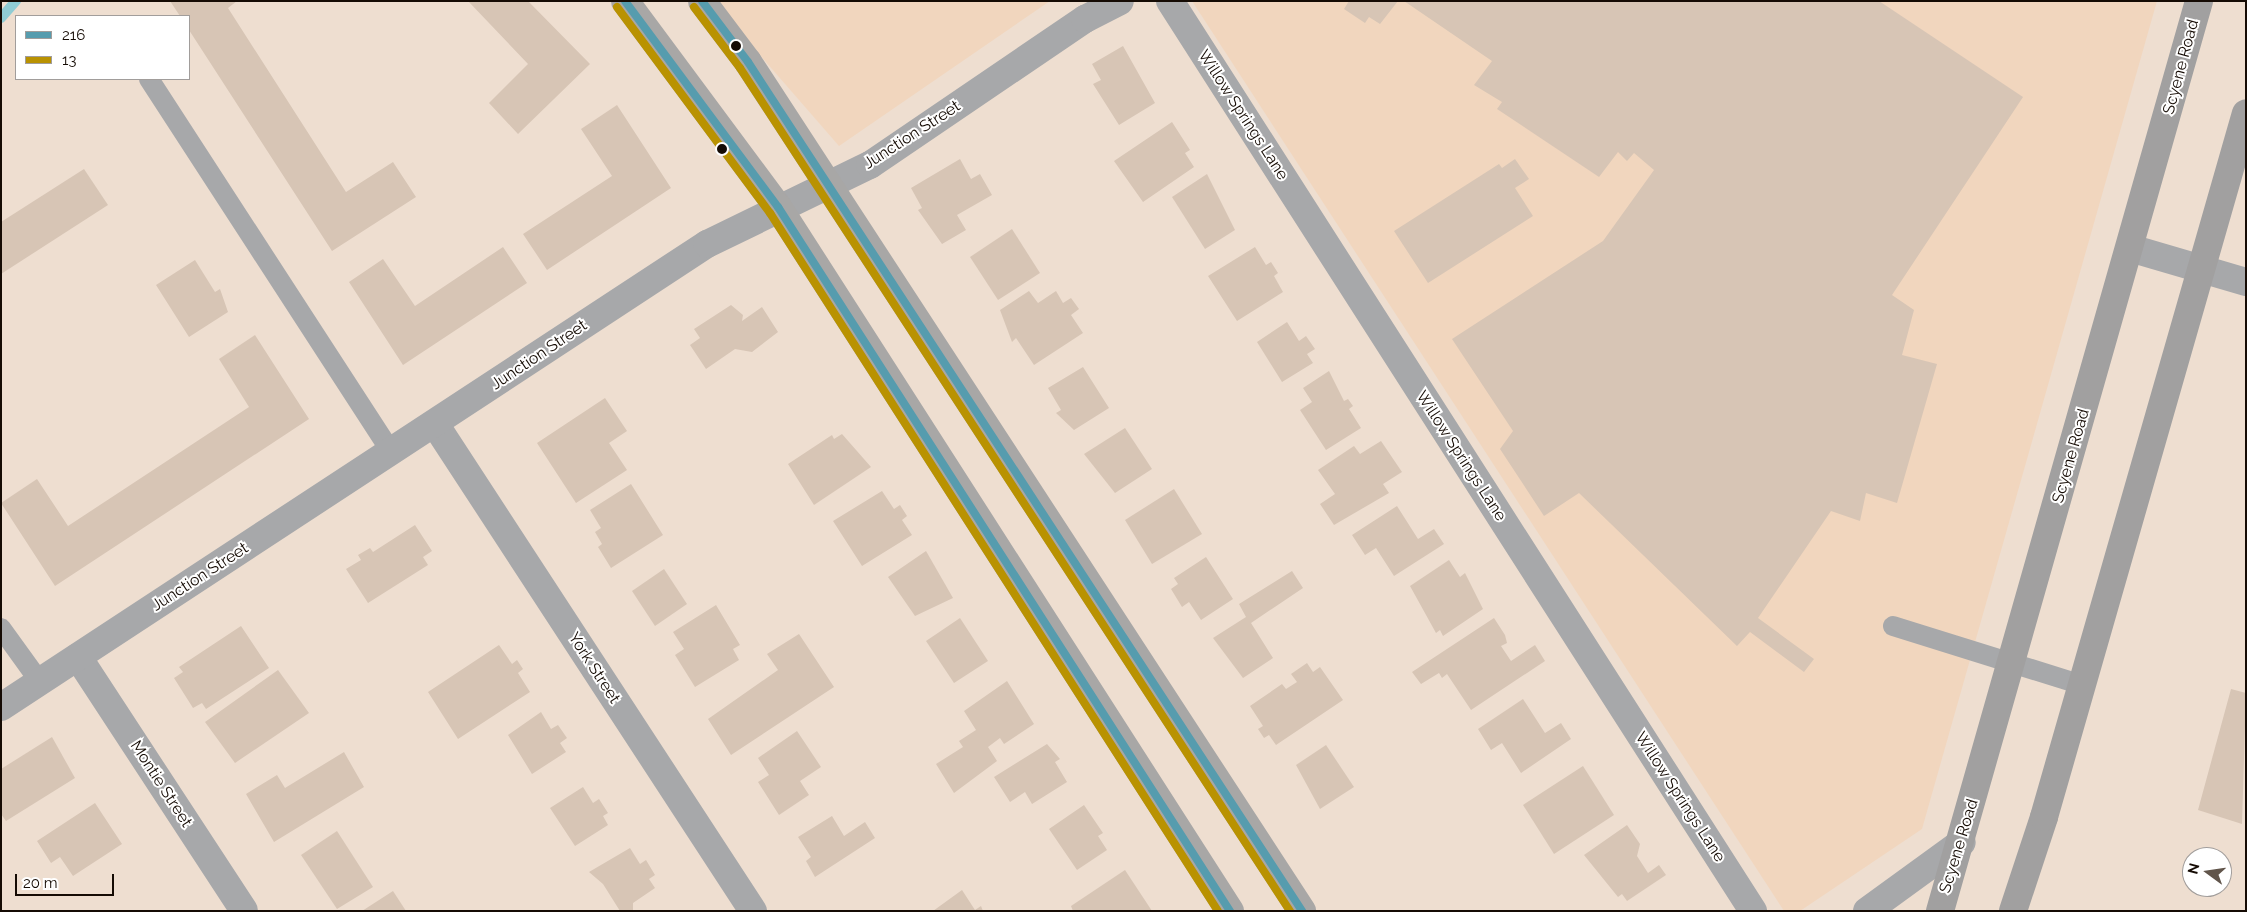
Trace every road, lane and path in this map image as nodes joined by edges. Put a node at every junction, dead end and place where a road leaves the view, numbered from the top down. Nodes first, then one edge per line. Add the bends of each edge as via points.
1 (625, 1) edge
2 (702, 1) edge
3 (1120, 1) edge
4 (1170, 1) edge
5 (2199, 1) edge
6 (150, 80) edge
7 (2246, 113) edge
8 (827, 185) junction
9 (778, 207) junction
10 (2130, 248) junction
11 (2203, 268) junction
12 (2246, 282) edge
13 (435, 424) junction
14 (391, 452) junction
15 (1893, 626) dead end
16 (1, 628) edge
17 (78, 657) junction
18 (2012, 663) junction
19 (40, 682) junction
20 (2083, 685) junction
21 (1, 707) edge
22 (1962, 842) junction
23 (244, 911) edge
24 (753, 911) edge
25 (1230, 911) edge
26 (1302, 911) edge
27 (1752, 911) edge
28 (1867, 911) edge
29 (1940, 911) edge
30 (2013, 911) edge

1 - 9 main road
2 - 8 main road via 748,62
3 - 8 street, Junction Street via 1085,20 870,165
4 - 27 street, Willow Springs Lane
5 - 10 main road, Scyene Road
6 - 14 lane
7 - 11 main road
8 - 9 street, Junction Street
8 - 26 main road
9 - 13 street, Junction Street via 707,244
9 - 25 main road
10 - 11 street
10 - 18 main road, Scyene Road
11 - 12 street
11 - 20 main road
13 - 14 street, Junction Street
13 - 24 street, York Street
14 - 17 street, Junction Street
15 - 18 lane
16 - 19 lane
17 - 19 street, Junction Street
17 - 23 street, Montie Street
18 - 20 lane
18 - 22 main road, Scyene Road
19 - 21 street, Junction Street
20 - 30 main road
22 - 28 street
22 - 29 main road, Scyene Road

